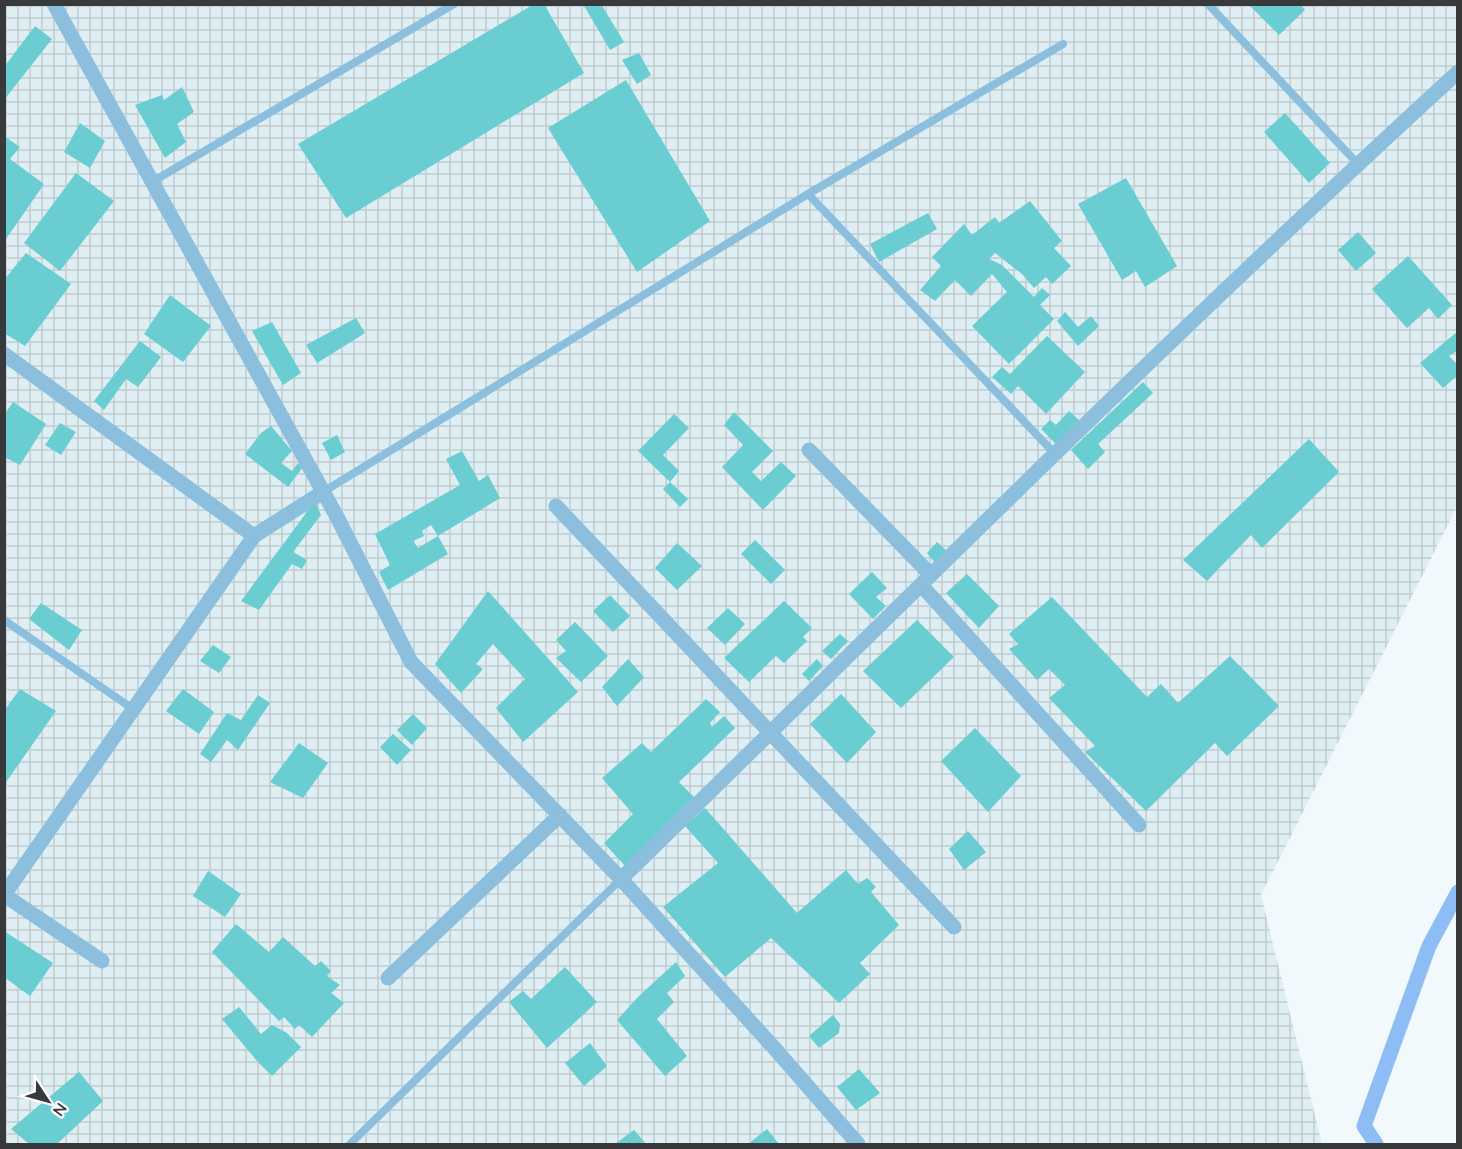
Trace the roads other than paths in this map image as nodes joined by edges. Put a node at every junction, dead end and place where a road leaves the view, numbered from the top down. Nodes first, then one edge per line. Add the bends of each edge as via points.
1 (54, 4) edge
2 (454, 4) edge
3 (1208, 4) edge
4 (1063, 44) dead end
5 (1458, 72) edge
6 (1358, 164) junction
7 (152, 182) junction
8 (808, 194) junction
9 (4, 354) edge
10 (809, 450) dead end
11 (1055, 454) junction
12 (323, 492) junction
13 (556, 506) dead end
14 (254, 536) junction
15 (926, 580) junction
16 (4, 620) edge
17 (133, 709) junction
18 (771, 732) junction
19 (560, 815) junction
20 (1139, 825) dead end
21 (621, 879) junction
22 (4, 895) edge
23 (954, 927) dead end
24 (102, 961) dead end
25 (388, 978) dead end
26 (350, 1144) edge
27 (858, 1144) edge

1 - 7 street
2 - 7 lane
3 - 6 lane
4 - 8 lane
5 - 6 street
6 - 11 street
7 - 12 street
8 - 11 lane
8 - 12 lane
9 - 14 street
10 - 15 street
11 - 15 street
12 - 14 street
12 - 19 street via 411,662
13 - 18 street
14 - 17 street
15 - 18 street
15 - 20 street
16 - 17 lane
17 - 22 street
18 - 21 street
18 - 23 street
19 - 21 street
19 - 25 street
21 - 26 lane
21 - 27 street
22 - 24 street

